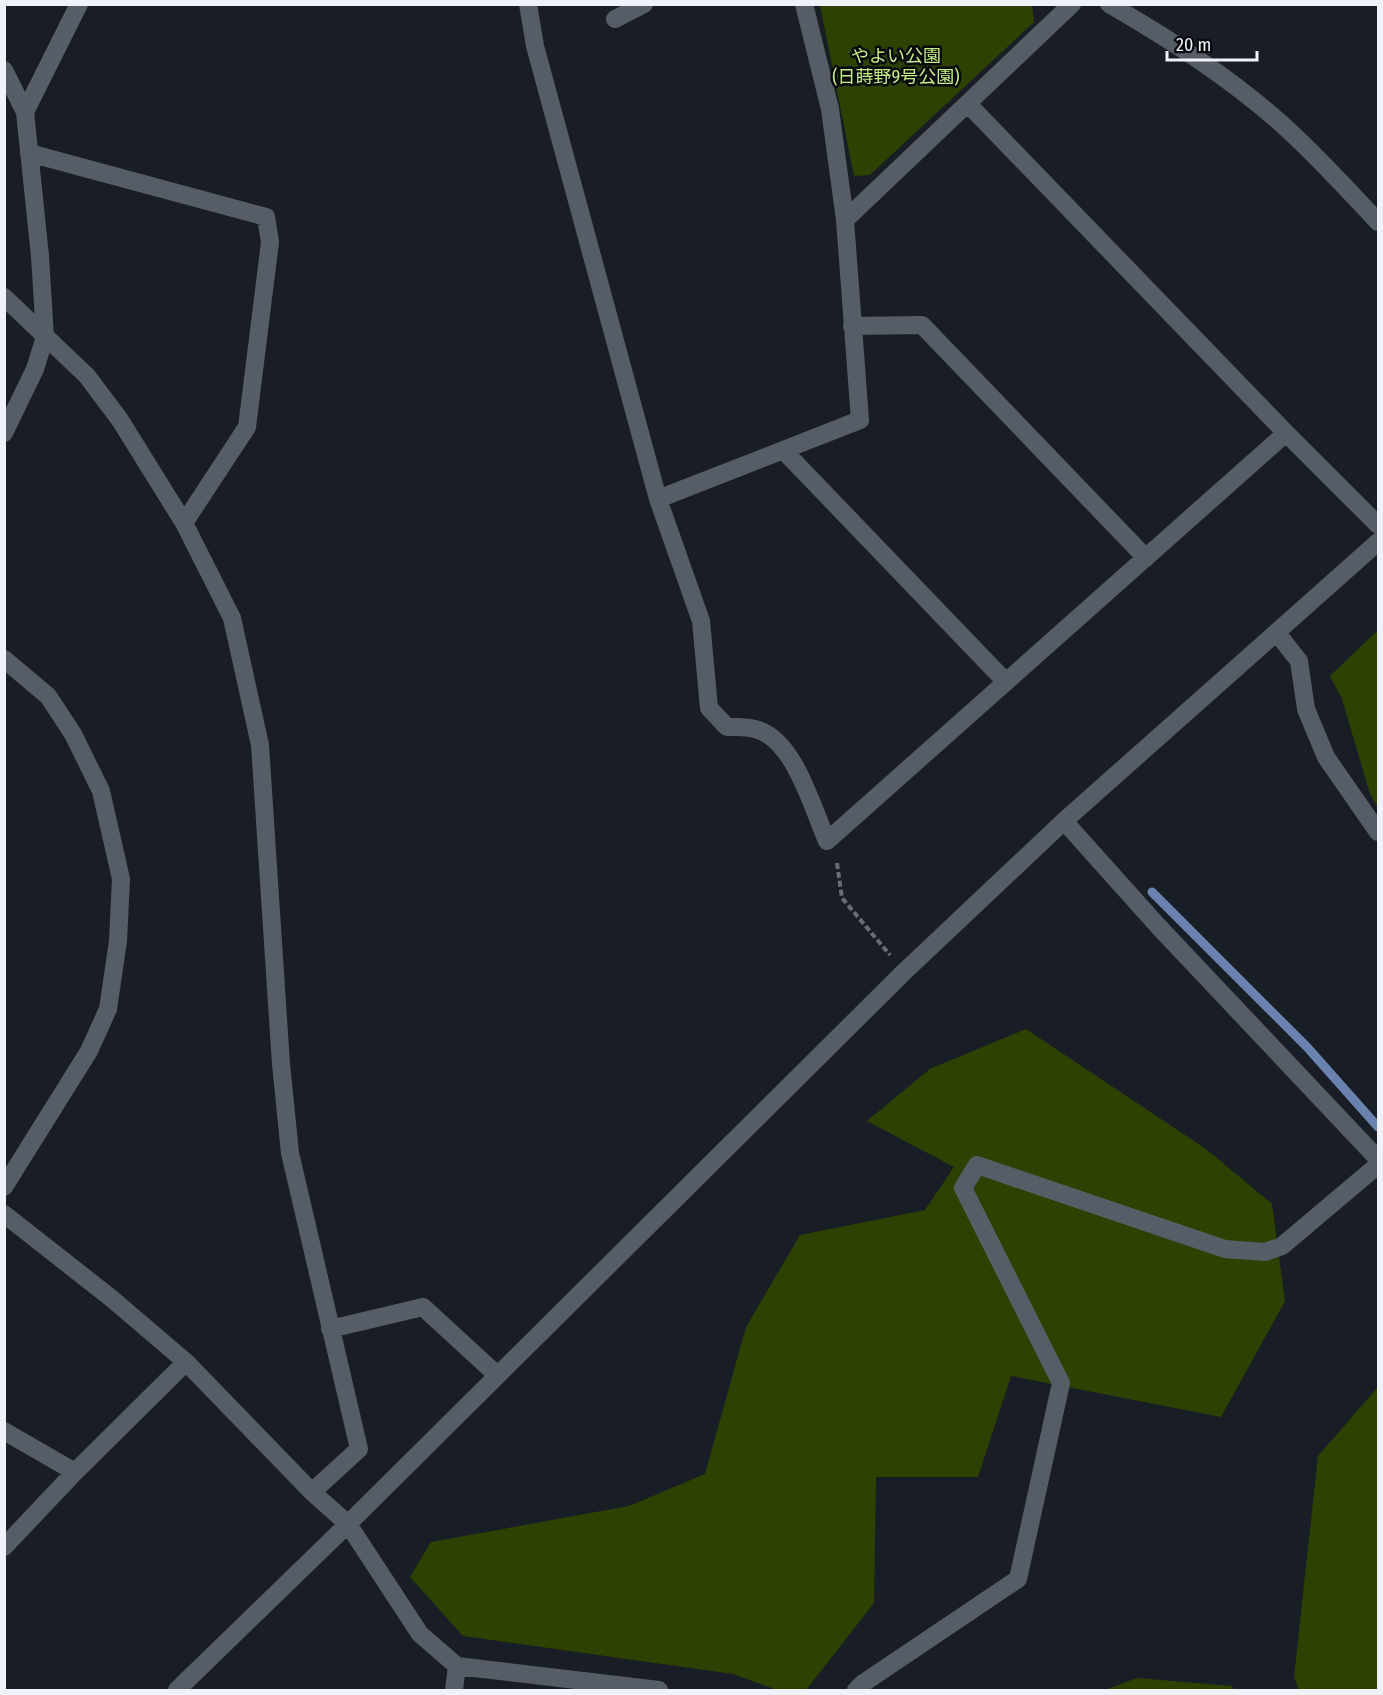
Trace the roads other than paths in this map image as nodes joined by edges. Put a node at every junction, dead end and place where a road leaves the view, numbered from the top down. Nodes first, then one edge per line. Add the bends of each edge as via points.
1 (79, 4) edge
2 (528, 4) edge
3 (804, 4) edge
4 (1072, 4) edge
5 (1109, 4) edge
6 (643, 5) edge
7 (615, 19) dead end
8 (4, 70) edge
9 (968, 104) junction
10 (25, 112) junction
11 (29, 153) junction
12 (845, 219) junction
13 (1378, 222) edge
14 (4, 297) edge
15 (852, 326) junction
16 (45, 337) junction
17 (4, 433) edge
18 (1286, 433) junction
19 (784, 451) junction
20 (658, 499) junction
21 (184, 523) junction
22 (1378, 525) edge
23 (1378, 542) edge
24 (1146, 558) junction
25 (1277, 633) junction
26 (4, 660) edge
27 (1006, 682) junction
28 (1064, 821) junction
29 (1378, 832) edge
30 (1378, 1159) edge
31 (1378, 1165) edge
32 (4, 1187) edge
33 (4, 1214) edge
34 (330, 1329) junction
35 (186, 1362) junction
36 (497, 1375) junction
37 (4, 1431) edge
38 (75, 1472) junction
39 (312, 1492) junction
40 (348, 1524) junction
41 (4, 1547) edge
42 (457, 1666) junction
43 (177, 1690) edge
44 (454, 1690) edge
45 (659, 1690) edge
46 (856, 1690) edge

1 - 10 street
2 - 20 street via 535,46
3 - 12 street via 830,109
4 - 9 street
5 - 13 street via 1215,70 1286,127
6 - 7 street
8 - 10 street
9 - 12 street
9 - 18 street
10 - 11 street
11 - 16 street
11 - 21 street via 266,217 270,242 247,428
12 - 15 street
14 - 16 street
15 - 19 street via 860,420
15 - 24 street via 922,325
16 - 17 street via 35,369
16 - 21 street via 87,376 120,420
18 - 22 street
18 - 24 street
19 - 20 street
19 - 27 street
20 - 27 street via 701,621 709,708 727,727 755,729 777,739 792,758 827,841
21 - 34 street via 232,618 260,745 290,1153
23 - 25 street
24 - 27 street
25 - 28 street
25 - 29 street via 1299,661 1305,709 1326,757
26 - 32 street via 48,696 73,734 101,791 121,879 118,941 108,1009 89,1051
28 - 30 street
28 - 36 street via 904,972
31 - 46 street via 1282,1246 1265,1252 1225,1249 977,1165 963,1188 1061,1383 1018,1579
33 - 35 street
34 - 36 street via 423,1307
34 - 39 street via 359,1449
35 - 38 street
35 - 39 street
36 - 40 street
37 - 38 street
38 - 41 street
39 - 40 street
40 - 42 street via 420,1634
40 - 43 street
42 - 44 street
42 - 45 street

